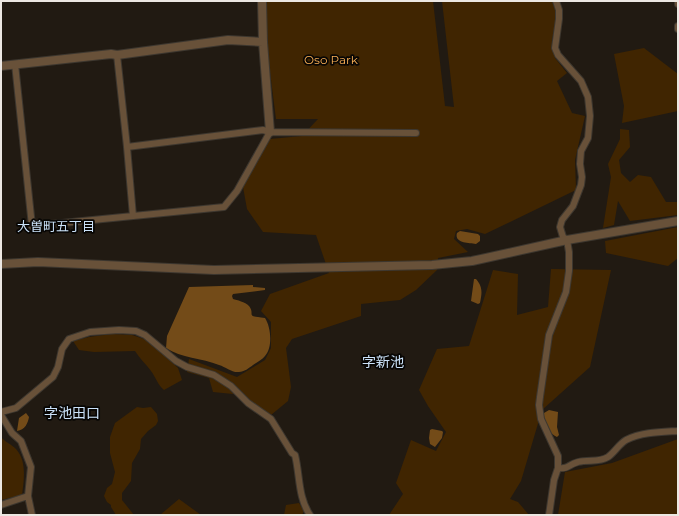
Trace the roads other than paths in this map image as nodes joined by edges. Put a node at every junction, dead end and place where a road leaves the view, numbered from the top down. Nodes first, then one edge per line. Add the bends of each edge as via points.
1 (262, 1) edge
2 (556, 1) edge
3 (264, 42) junction
4 (117, 55) junction
5 (15, 64) junction
6 (1, 66) edge
7 (270, 132) junction
8 (416, 133) dead end
9 (127, 147) junction
10 (133, 216) junction
11 (678, 221) edge
12 (567, 240) junction
13 (1, 264) edge
14 (1, 412) edge
15 (1, 415) edge
16 (678, 431) edge
17 (558, 468) junction
18 (28, 496) junction
19 (1, 505) edge
20 (32, 515) edge
21 (310, 515) edge
22 (549, 515) edge

1 - 3 street
2 - 12 street via 559,19 555,48 558,55 582,82 588,97 590,116 588,138 581,151 581,185 573,206 560,227 563,237
3 - 4 street via 228,40
3 - 7 street
4 - 5 street
4 - 9 street
5 - 6 street
5 - 10 street via 32,226
7 - 8 street
7 - 9 street via 262,130
7 - 10 street via 237,191 224,207
9 - 10 street
11 - 12 street
12 - 13 street via 472,260 408,266 214,270 38,262
12 - 17 street via 569,264 566,292 549,335 539,405 541,419 558,456
14 - 21 street via 16,408 53,377 62,349 69,339 104,330 140,333 176,361 219,378 271,419 295,455 302,497
15 - 18 street via 12,433 21,441 31,467
16 - 17 street via 637,436 624,441 610,456 603,459 577,462 566,468
17 - 22 street
18 - 19 street
18 - 20 street

